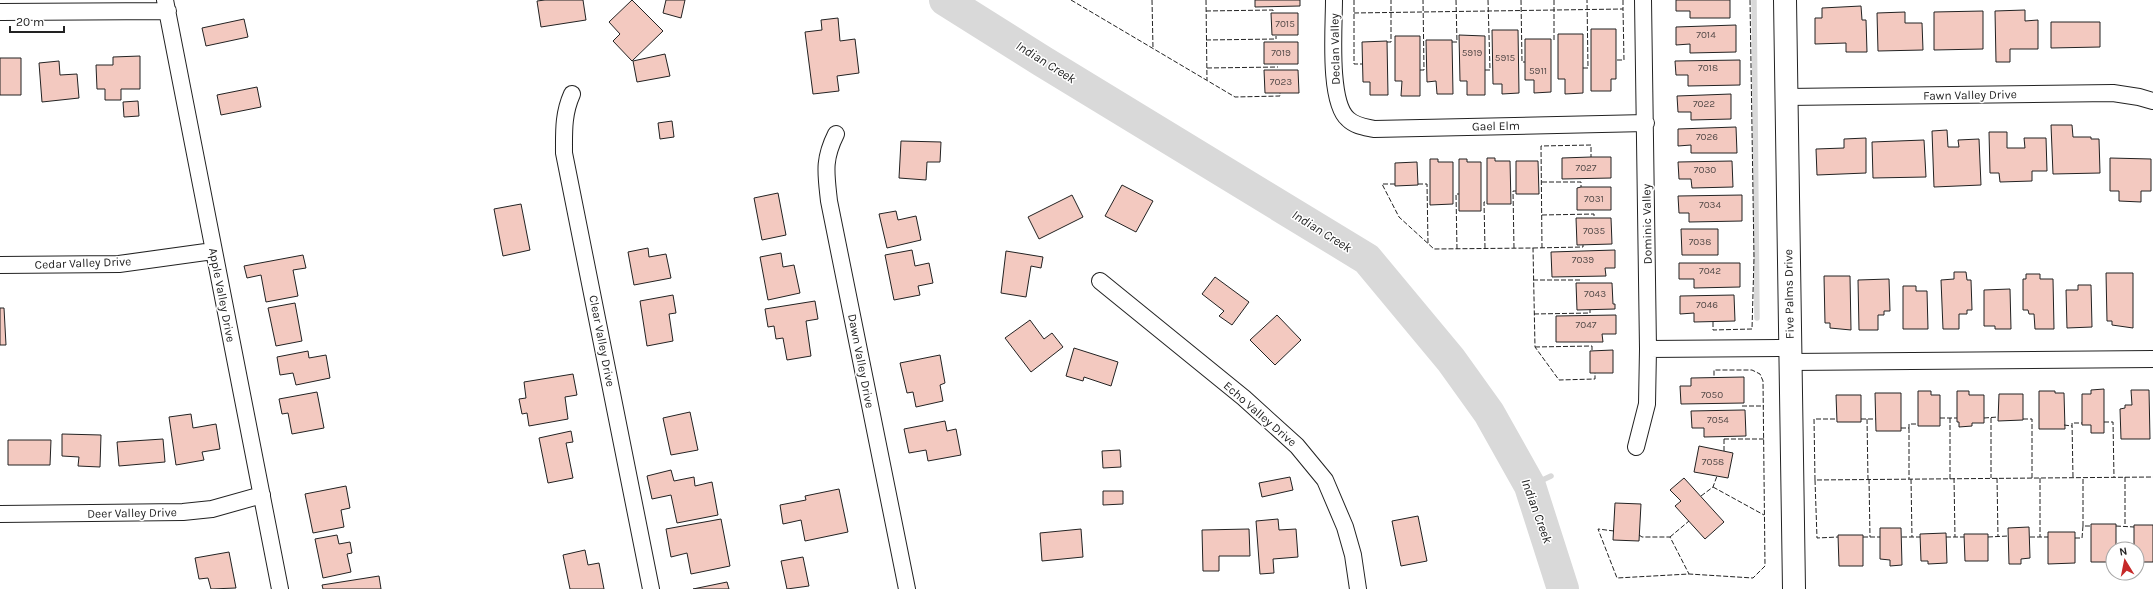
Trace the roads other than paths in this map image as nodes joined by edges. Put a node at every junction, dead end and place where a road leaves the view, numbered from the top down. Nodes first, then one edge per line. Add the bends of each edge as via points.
1 (1334, 0) edge
2 (1643, 0) edge
3 (1785, 0) edge
4 (166, 6) edge
5 (0, 12) edge
6 (572, 94) dead end
7 (1786, 98) junction
8 (2153, 101) edge
9 (1348, 119) joint
10 (1646, 124) junction
11 (836, 134) dead end
12 (214, 251) junction
13 (0, 265) edge
14 (1100, 281) dead end
15 (1648, 349) junction
16 (1790, 355) junction
17 (2153, 359) edge
18 (1636, 447) dead end
19 (262, 495) junction
20 (0, 514) edge
21 (280, 589) edge
22 (651, 589) edge
23 (907, 589) edge
24 (1358, 589) edge
25 (1794, 589) edge

1 - 9 street, Declan Valley via 1335,90 1340,107
2 - 10 street, Dominic Valley
3 - 7 street, Five Palms Drive
4 - 5 street
4 - 12 street, Apple Valley Drive
6 - 22 street, Clear Valley Drive via 564,122 564,153
7 - 8 street, Fawn Valley Drive via 2113,93
7 - 16 street, Five Palms Drive
9 - 10 street, Gael Elm via 1360,126 1374,128
10 - 15 street, Dominic Valley
11 - 23 street, Dawn Valley Drive via 828,150 826,167 829,201
12 - 13 street, Cedar Valley Drive via 119,264
12 - 19 street, Apple Valley Drive
14 - 24 street, Echo Valley Drive via 1244,398 1297,446 1325,480 1345,527 1353,555
15 - 16 street
15 - 18 street, Dominic Valley via 1647,404
16 - 17 street
16 - 25 street, Five Palms Drive
19 - 20 street, Deer Valley Drive via 212,508 183,512
19 - 21 street, Apple Valley Drive

